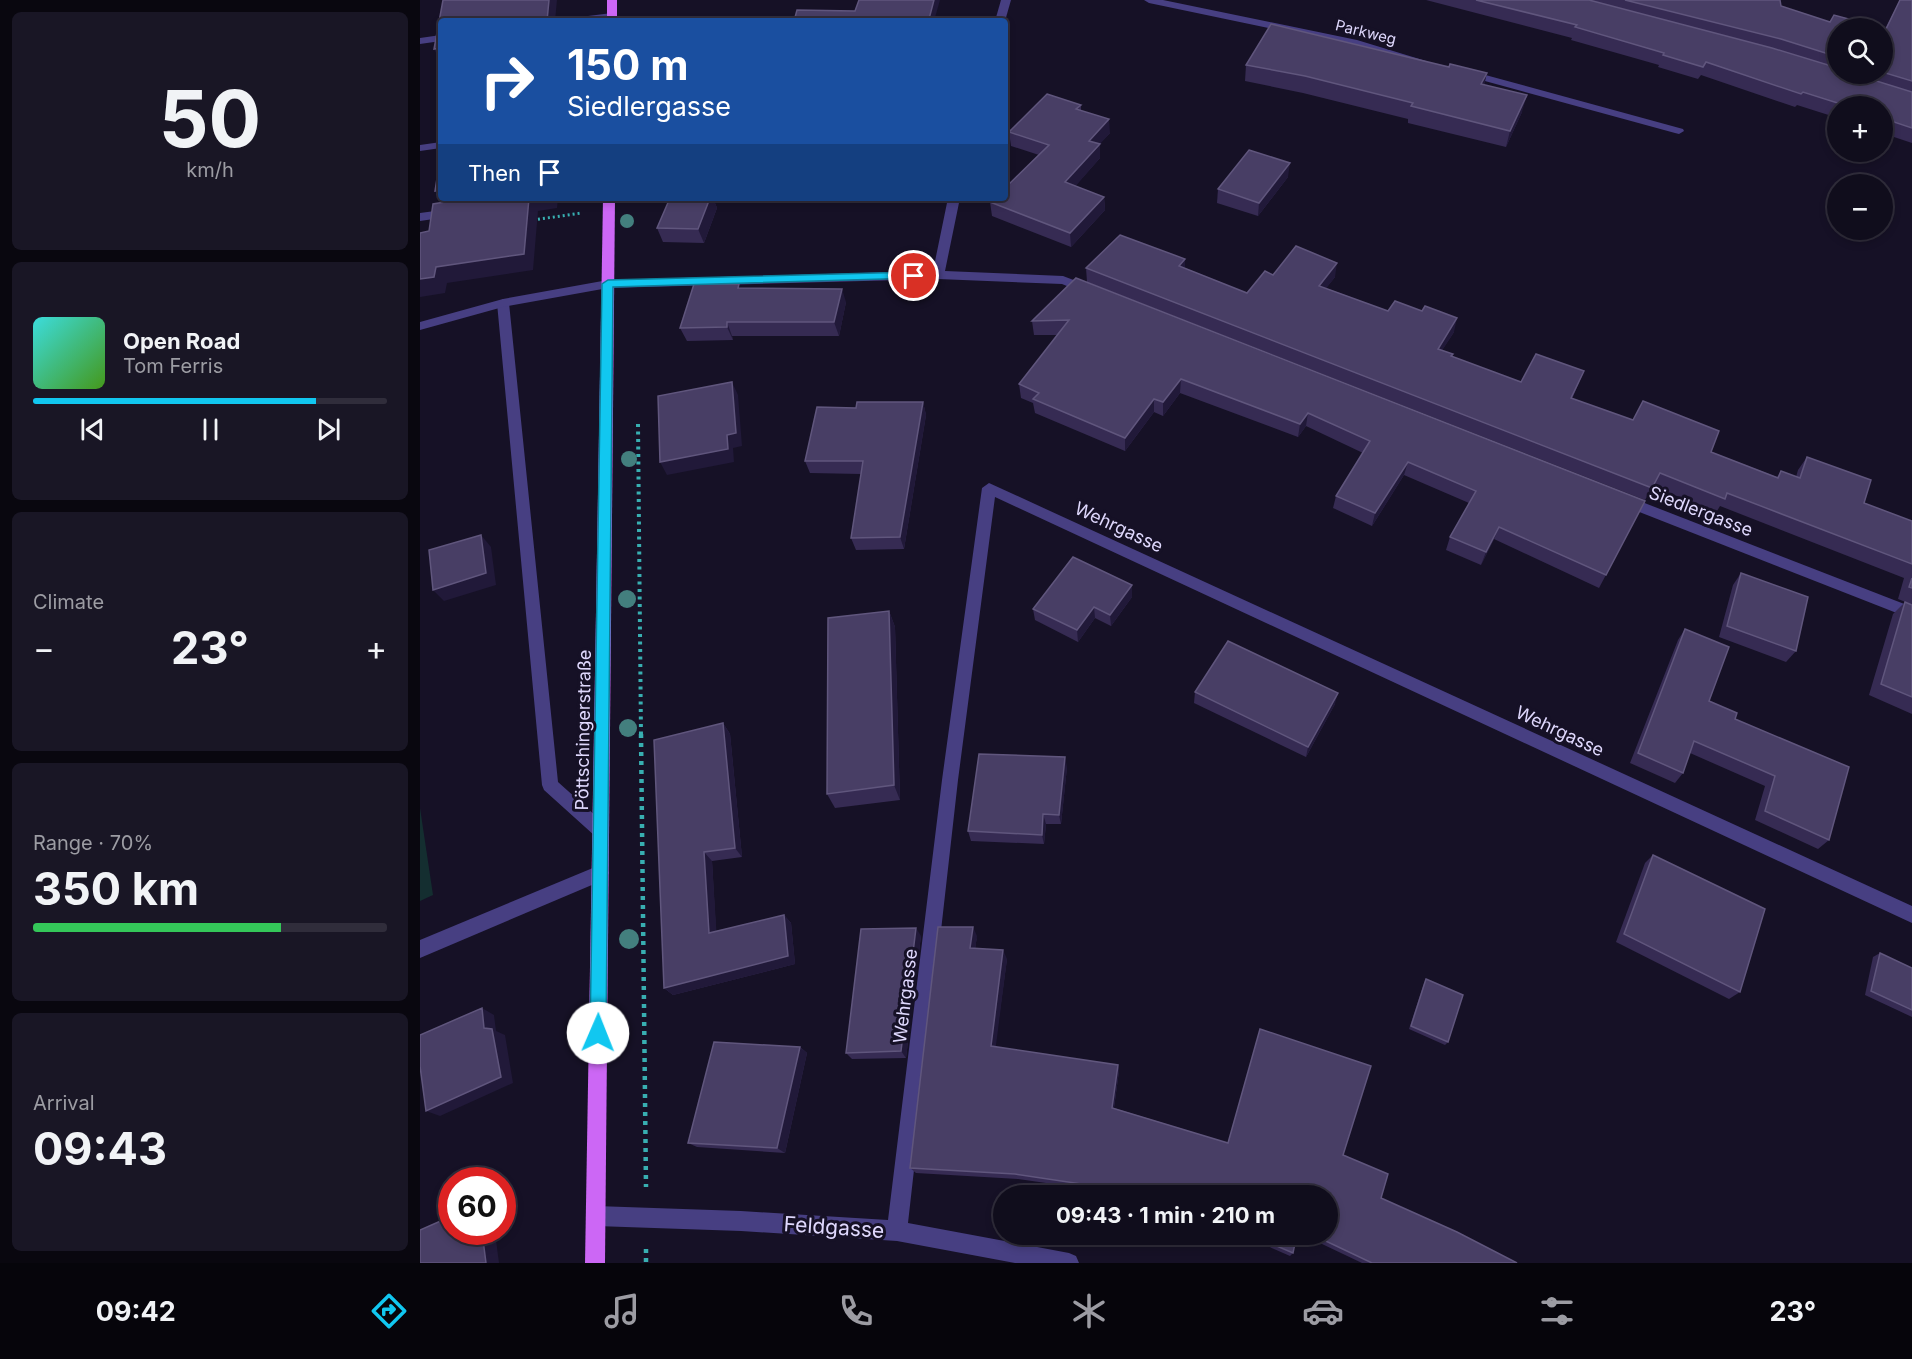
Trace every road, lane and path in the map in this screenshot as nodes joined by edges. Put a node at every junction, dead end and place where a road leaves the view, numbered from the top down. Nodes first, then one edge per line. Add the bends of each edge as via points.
1 (612, 0) edge
2 (1006, 0) edge
3 (1149, 0) edge
4 (612, 18) edge
5 (1001, 18) edge
6 (438, 38) edge
7 (420, 41) edge
8 (1437, 65) edge
9 (1460, 71) edge
10 (1679, 130) dead end
11 (438, 145) edge
12 (420, 148) edge
13 (953, 201) edge
14 (609, 204) edge
15 (462, 211) edge
16 (420, 217) edge
17 (526, 221) edge
18 (938, 275) junction
19 (608, 284) junction
20 (1096, 293) edge
21 (503, 303) junction
22 (420, 326) edge
23 (638, 414) dead end
24 (1614, 496) edge
25 (1912, 613) edge
26 (601, 831) junction
27 (600, 873) junction
28 (1912, 915) edge
29 (420, 949) edge
30 (596, 1216) junction
31 (646, 1218) junction
32 (897, 1231) junction
33 (595, 1263) edge
34 (646, 1263) edge
35 (1069, 1263) edge

1 - 4 main road
2 - 5 street
3 - 8 street, Parkweg
6 - 7 street
9 - 10 street
11 - 12 street
13 - 18 street
14 - 17 path
14 - 19 main road, Pöttschingerstraße
15 - 16 street
18 - 19 street
18 - 20 street via 1063,280
19 - 21 street
19 - 26 main road, Pöttschingerstraße
21 - 22 street
21 - 26 street via 550,785
23 - 31 path
24 - 25 street, Siedlergasse
26 - 27 main road, Pöttschingerstraße
27 - 29 street
27 - 30 main road, Pöttschingerstraße
28 - 32 street, Wehrgasse via 989,488
30 - 31 street, Feldgasse
30 - 33 main road, Pöttschingerstraße
31 - 32 street, Feldgasse
31 - 34 path
32 - 35 street, Feldgasse

